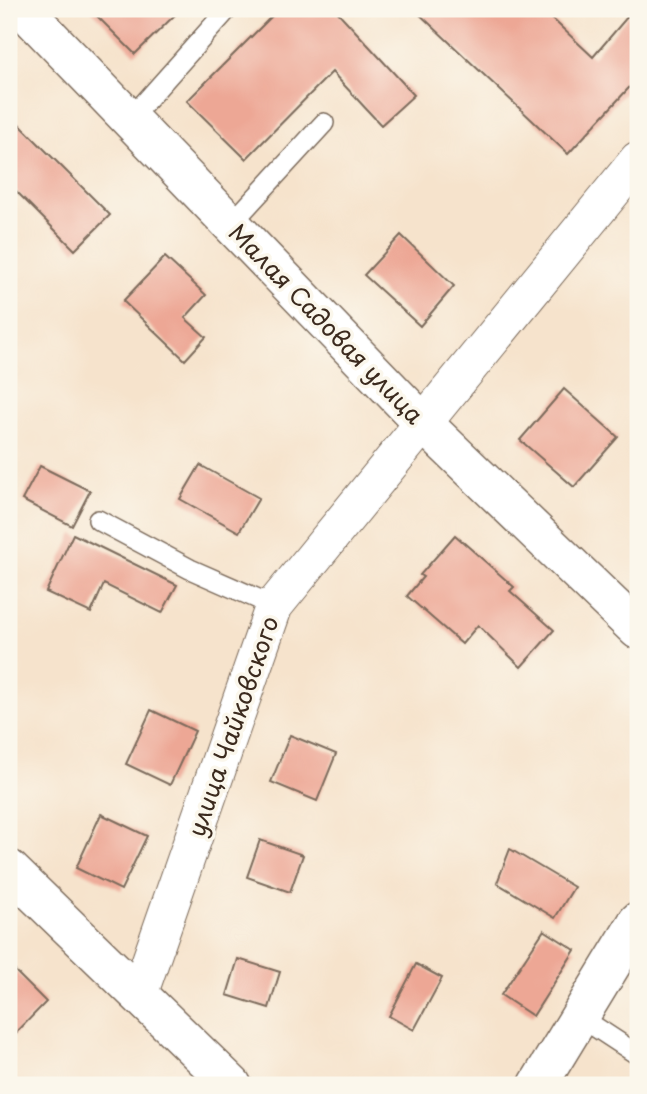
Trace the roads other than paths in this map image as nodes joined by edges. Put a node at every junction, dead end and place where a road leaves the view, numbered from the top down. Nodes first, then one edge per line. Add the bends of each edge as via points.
1 (23, 9) edge
2 (228, 9) edge
3 (130, 120) junction
4 (324, 123) dead end
5 (638, 160) edge
6 (231, 224) junction
7 (422, 422) junction
8 (97, 520) dead end
9 (274, 606) junction
10 (638, 630) edge
11 (9, 869) edge
12 (638, 921) edge
13 (139, 993) junction
14 (580, 1017) junction
15 (638, 1055) edge
16 (232, 1085) edge
17 (538, 1085) edge

1 - 3 main road, Малая Садовая улица
2 - 3 lane
3 - 6 main road, Малая Садовая улица
4 - 6 lane
5 - 7 street, улица Чайковского
6 - 7 main road, Малая Садовая улица
7 - 9 street, улица Чайковского
7 - 10 main road, Малая Садовая улица
8 - 9 lane
9 - 13 street, улица Чайковского
11 - 13 main road
12 - 14 main road
13 - 16 main road
14 - 15 lane
14 - 17 main road

